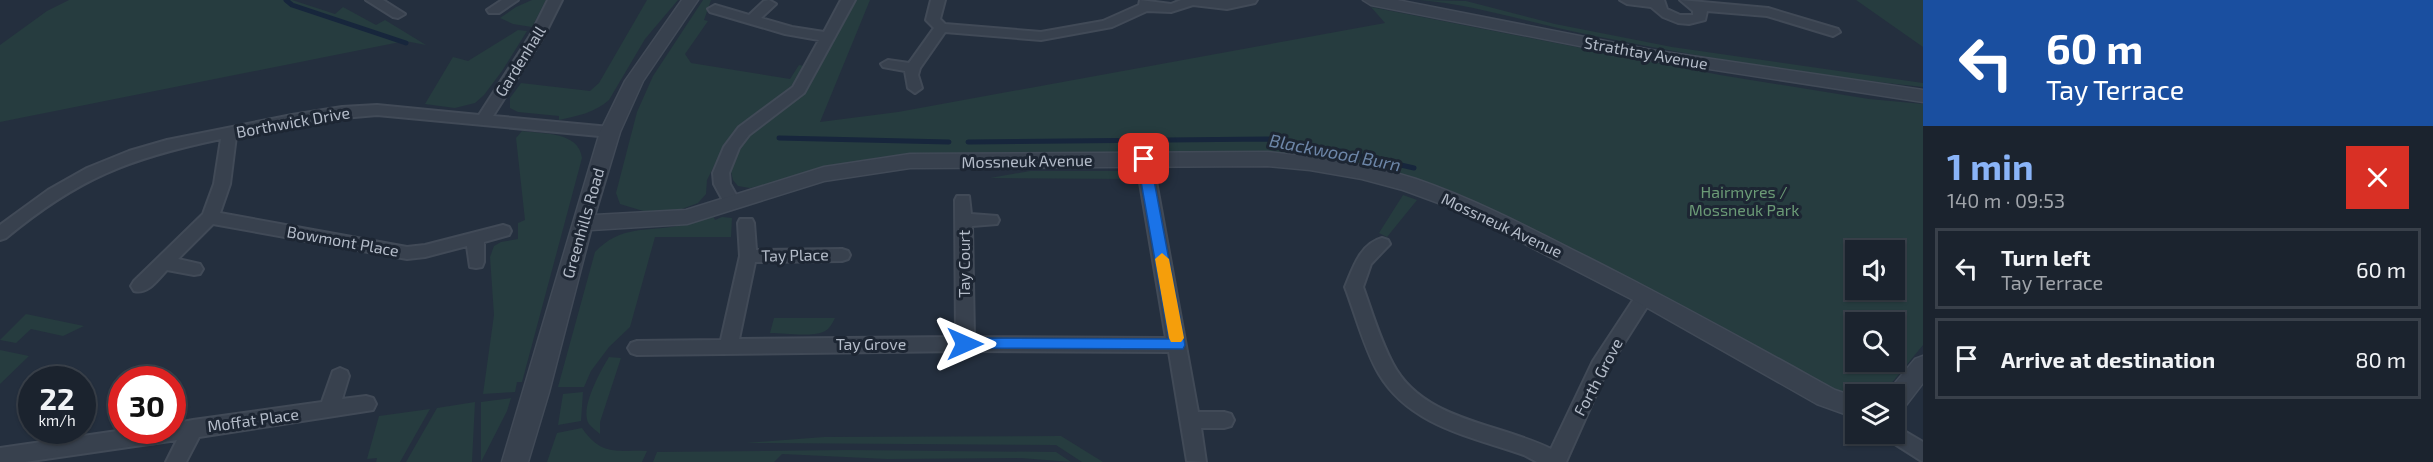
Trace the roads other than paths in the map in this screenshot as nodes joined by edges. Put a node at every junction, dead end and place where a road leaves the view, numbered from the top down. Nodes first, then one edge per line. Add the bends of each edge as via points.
1 (511, 0) edge
2 (555, 0) edge
3 (690, 0) edge
4 (848, 0) edge
5 (938, 0) edge
6 (1188, 0) edge
7 (1251, 0) edge
8 (1371, 0) edge
9 (1627, 0) edge
10 (380, 1) edge
11 (1656, 2) edge
12 (1692, 3) edge
13 (769, 4) dead end
14 (1146, 4) edge
15 (715, 9) dead end
16 (494, 10) dead end
17 (398, 14) dead end
18 (752, 19) junction
19 (941, 28) junction
20 (1833, 32) dead end
21 (826, 37) junction
22 (888, 64) dead end
23 (913, 68) junction
24 (915, 88) dead end
25 (1923, 96) edge
26 (483, 120) junction
27 (610, 132) junction
28 (229, 133) junction
29 (1144, 159) junction
30 (963, 200) dead end
31 (732, 202) junction
32 (0, 216) edge
33 (210, 217) junction
34 (17, 220) junction
35 (964, 220) junction
36 (991, 220) dead end
37 (582, 223) junction
38 (746, 223) dead end
39 (504, 231) dead end
40 (0, 234) edge
41 (475, 238) junction
42 (1382, 244) dead end
43 (842, 255) dead end
44 (748, 256) junction
45 (476, 262) dead end
46 (164, 263) junction
47 (194, 269) dead end
48 (140, 286) dead end
49 (1645, 296) junction
50 (965, 344) junction
51 (1177, 345) junction
52 (729, 346) junction
53 (637, 348) dead end
54 (1923, 366) edge
55 (340, 376) dead end
56 (1905, 388) edge
57 (1845, 404) edge
58 (366, 405) dead end
59 (329, 409) junction
60 (1191, 420) junction
61 (1224, 420) dead end
62 (193, 428) junction
63 (1905, 441) edge
64 (1923, 453) edge
65 (0, 457) edge
66 (1197, 461) edge
67 (176, 462) edge
68 (514, 462) edge
69 (1556, 462) edge

1 - 16 street
2 - 26 street, Gardenhall via 537,36
3 - 27 street, Greenhills Road via 634,81
4 - 21 street
5 - 19 street via 933,20
6 - 7 street via 1227,5
6 - 14 street via 1187,4 1171,8
8 - 25 street, Strathtay Avenue via 1651,55
9 - 11 street
10 - 17 street
11 - 12 street via 1662,12 1683,20 1700,17
12 - 20 street via 1793,11
13 - 18 street
14 - 19 street via 1107,24 1041,36
15 - 18 street
18 - 21 street
19 - 23 street
21 - 31 street via 800,90 744,131 732,147 721,173
22 - 23 street
23 - 24 street
26 - 27 street, Borthwick Drive
26 - 28 street, Borthwick Drive via 377,110 344,111
27 - 37 street, Greenhills Road
28 - 33 street via 222,184
28 - 34 street, Borthwick Drive via 154,149 110,164 57,192
29 - 31 street, Mossneuk Avenue via 910,161 868,165
29 - 49 street, Mossneuk Avenue via 1268,159 1338,167 1393,180 1503,222
29 - 51 street
30 - 35 street, Tay Court
31 - 37 street, Mossneuk Avenue via 687,217
32 - 34 street
33 - 41 street, Bowmont Place via 407,253
33 - 46 street
34 - 40 street, Borthwick Drive
35 - 36 street, Tay Court
35 - 50 street, Tay Court
37 - 68 street, Greenhills Road
38 - 44 street, Tay Place
39 - 41 street, Bowmont Place
41 - 45 street
42 - 69 street via 1364,261 1354,287 1385,368 1400,389 1427,412 1531,449
43 - 44 street, Tay Place
44 - 52 street, Tay Place
46 - 47 street
46 - 48 street
49 - 57 street, Mossneuk Avenue
49 - 69 street, Forth Grove via 1600,366
50 - 51 street, Tay Grove
50 - 52 street, Tay Grove
51 - 60 street
52 - 53 street, Tay Grove
54 - 56 street
55 - 59 street
58 - 59 street, Moffat Place
59 - 62 street, Moffat Place
60 - 61 street
60 - 66 street
62 - 65 street, Moffat Place
62 - 67 street
63 - 64 street

